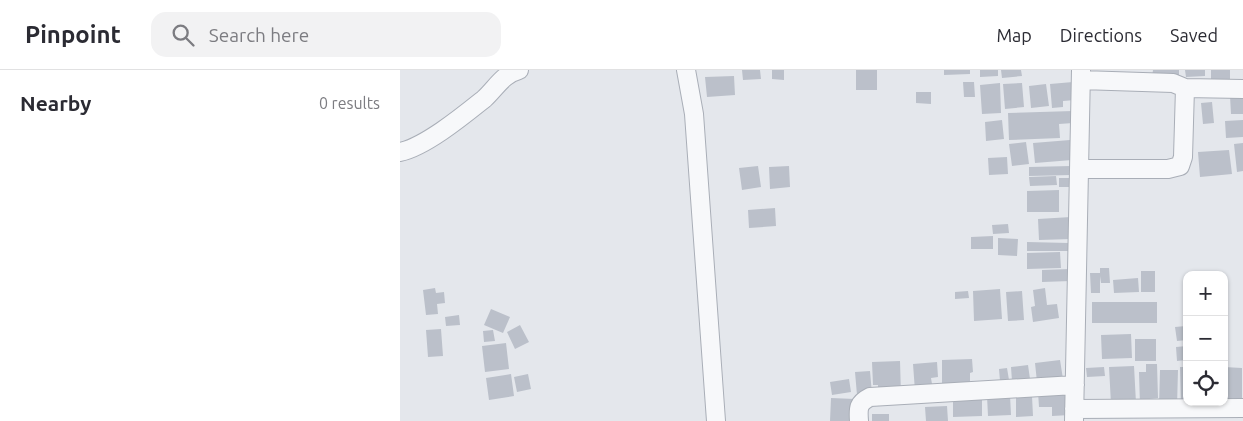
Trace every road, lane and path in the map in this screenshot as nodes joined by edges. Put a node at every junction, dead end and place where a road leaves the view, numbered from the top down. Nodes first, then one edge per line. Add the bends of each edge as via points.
1 (520, 70) edge
2 (686, 70) edge
3 (1081, 75) edge
4 (1185, 88) junction
5 (1243, 89) edge
6 (400, 152) edge
7 (1080, 169) junction
8 (1075, 385) junction
9 (1243, 408) edge
10 (1074, 415) edge
11 (716, 421) edge
12 (858, 421) edge

1 - 6 street via 507,74 485,98 440,132
2 - 11 street via 694,114
3 - 4 street via 1173,83
3 - 7 street
4 - 5 street
4 - 7 street via 1180,166 1168,169
7 - 8 street
8 - 10 street
8 - 12 street via 870,397 859,406
9 - 10 street

